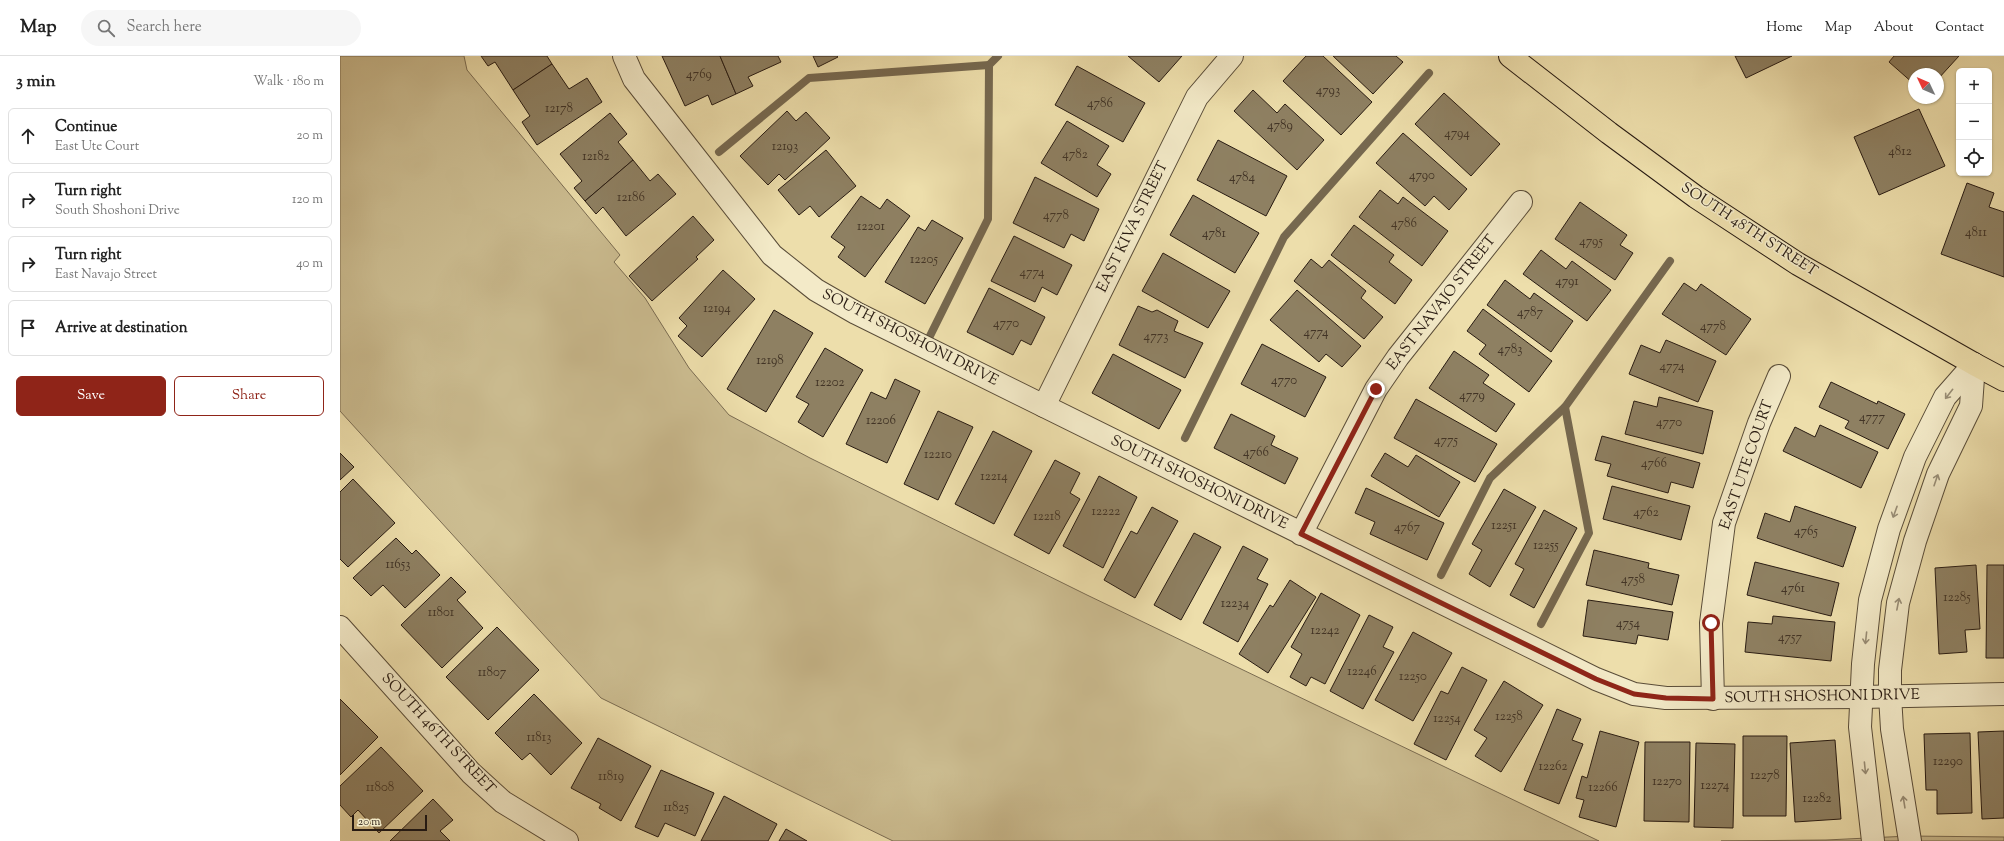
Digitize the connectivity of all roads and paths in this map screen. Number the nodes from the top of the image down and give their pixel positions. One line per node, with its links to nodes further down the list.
1 (624, 56): 8 (street, SOUTH SHOSHONI DRIVE)
2 (1232, 56): 8 (street, EAST KIVA STREET)
3 (1510, 56): 5 (main road, SOUTH 48TH STREET)
4 (1521, 202): 9 (street, EAST NAVAJO STREET)
5 (1974, 364): 7 (main road, SOUTH 48TH STREET); 12 (street, one-way to 5); 13 (street, one-way to 13)
6 (1779, 376): 14 (street, EAST UTE COURT)
7 (2004, 380)
8 (1044, 406): 9 (street, SOUTH SHOSHONI DRIVE)
9 (1301, 534): 14 (street, SOUTH SHOSHONI DRIVE)
10 (340, 627): 15 (street, SOUTH 46TH STREET)
11 (2004, 694): 12 (street, SOUTH SHOSHONI DRIVE)
12 (1890, 696): 13 (street, SOUTH SHOSHONI DRIVE); 17 (street, one-way to 12)
13 (1861, 697): 14 (street, SOUTH SHOSHONI DRIVE); 16 (street, one-way to 16)
14 (1713, 699)
15 (568, 841)
16 (1873, 841)
17 (1910, 841)

